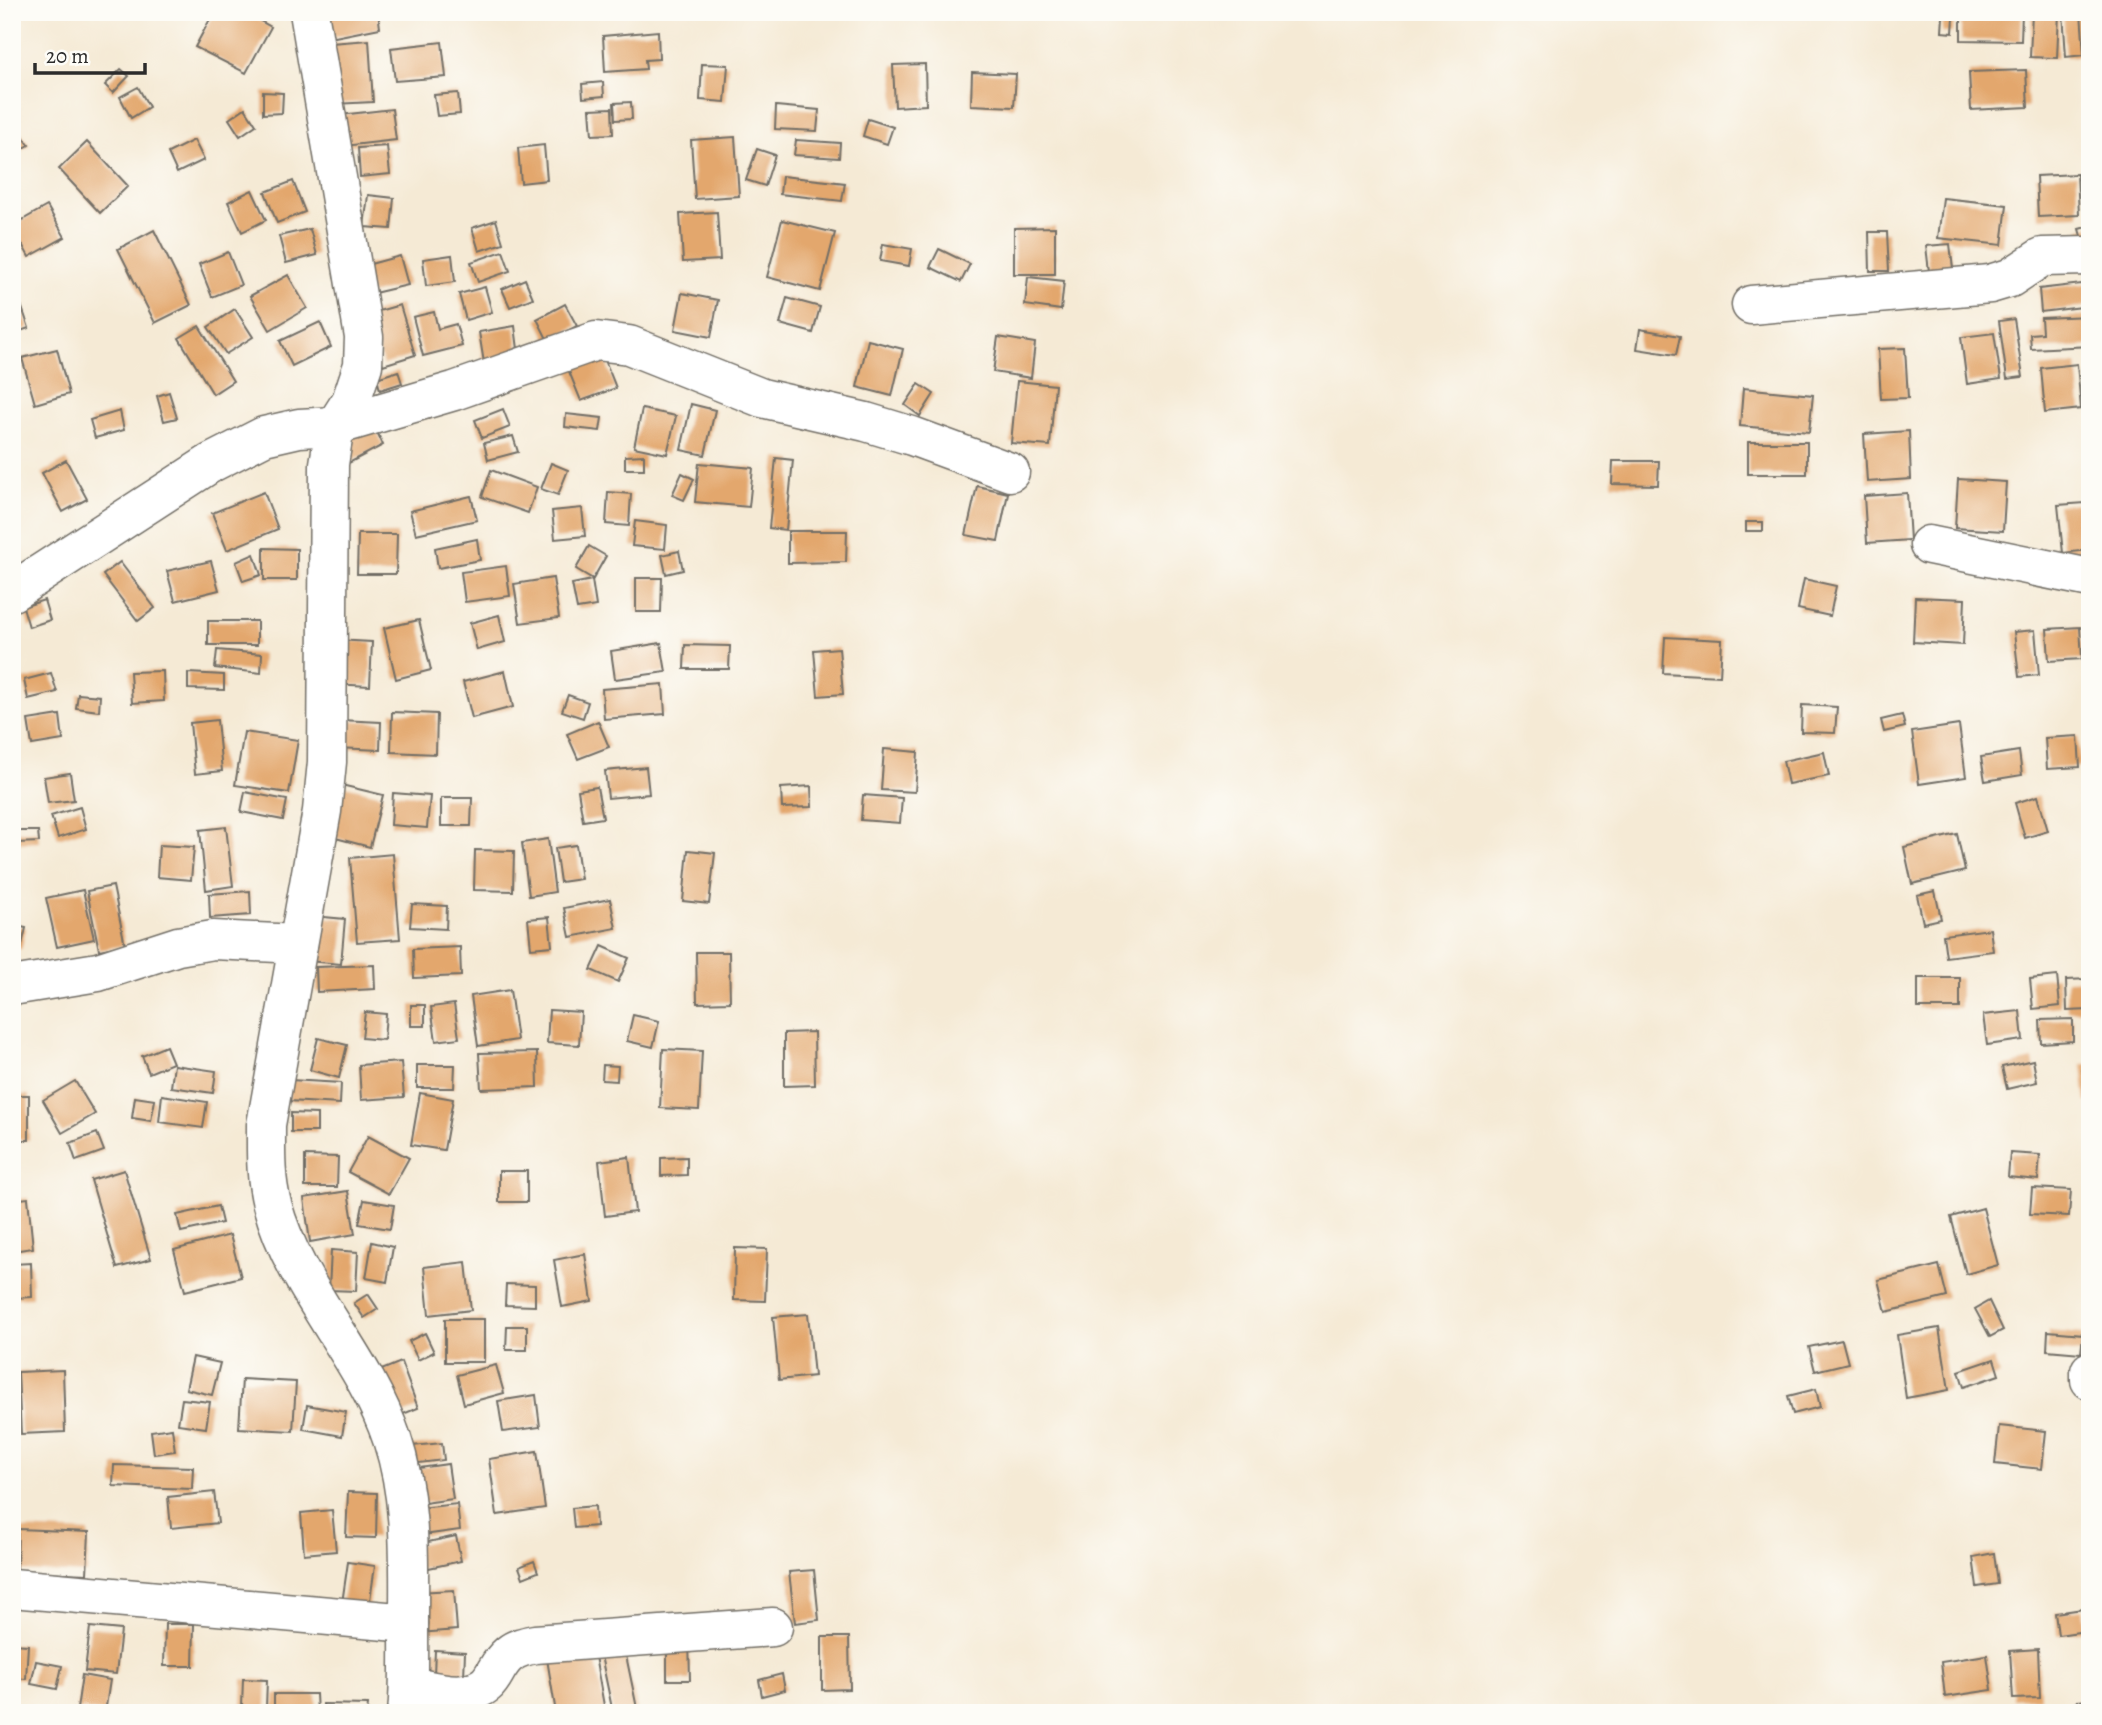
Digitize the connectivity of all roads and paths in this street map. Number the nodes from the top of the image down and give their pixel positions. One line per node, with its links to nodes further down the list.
1 (309, 12): 4 (street)
2 (2090, 256): 3 (street)
3 (1751, 305)
4 (335, 426): 5 (street); 8 (street); 9 (street)
5 (1010, 472)
6 (1929, 545): 7 (street)
7 (2090, 578)
8 (12, 592)
9 (298, 944): 10 (street); 14 (street)
10 (12, 986)
11 (2090, 1371): 12 (street)
12 (2090, 1380)
13 (12, 1588): 14 (street)
14 (409, 1623): 16 (street)
15 (773, 1627): 16 (street)
16 (408, 1700)

